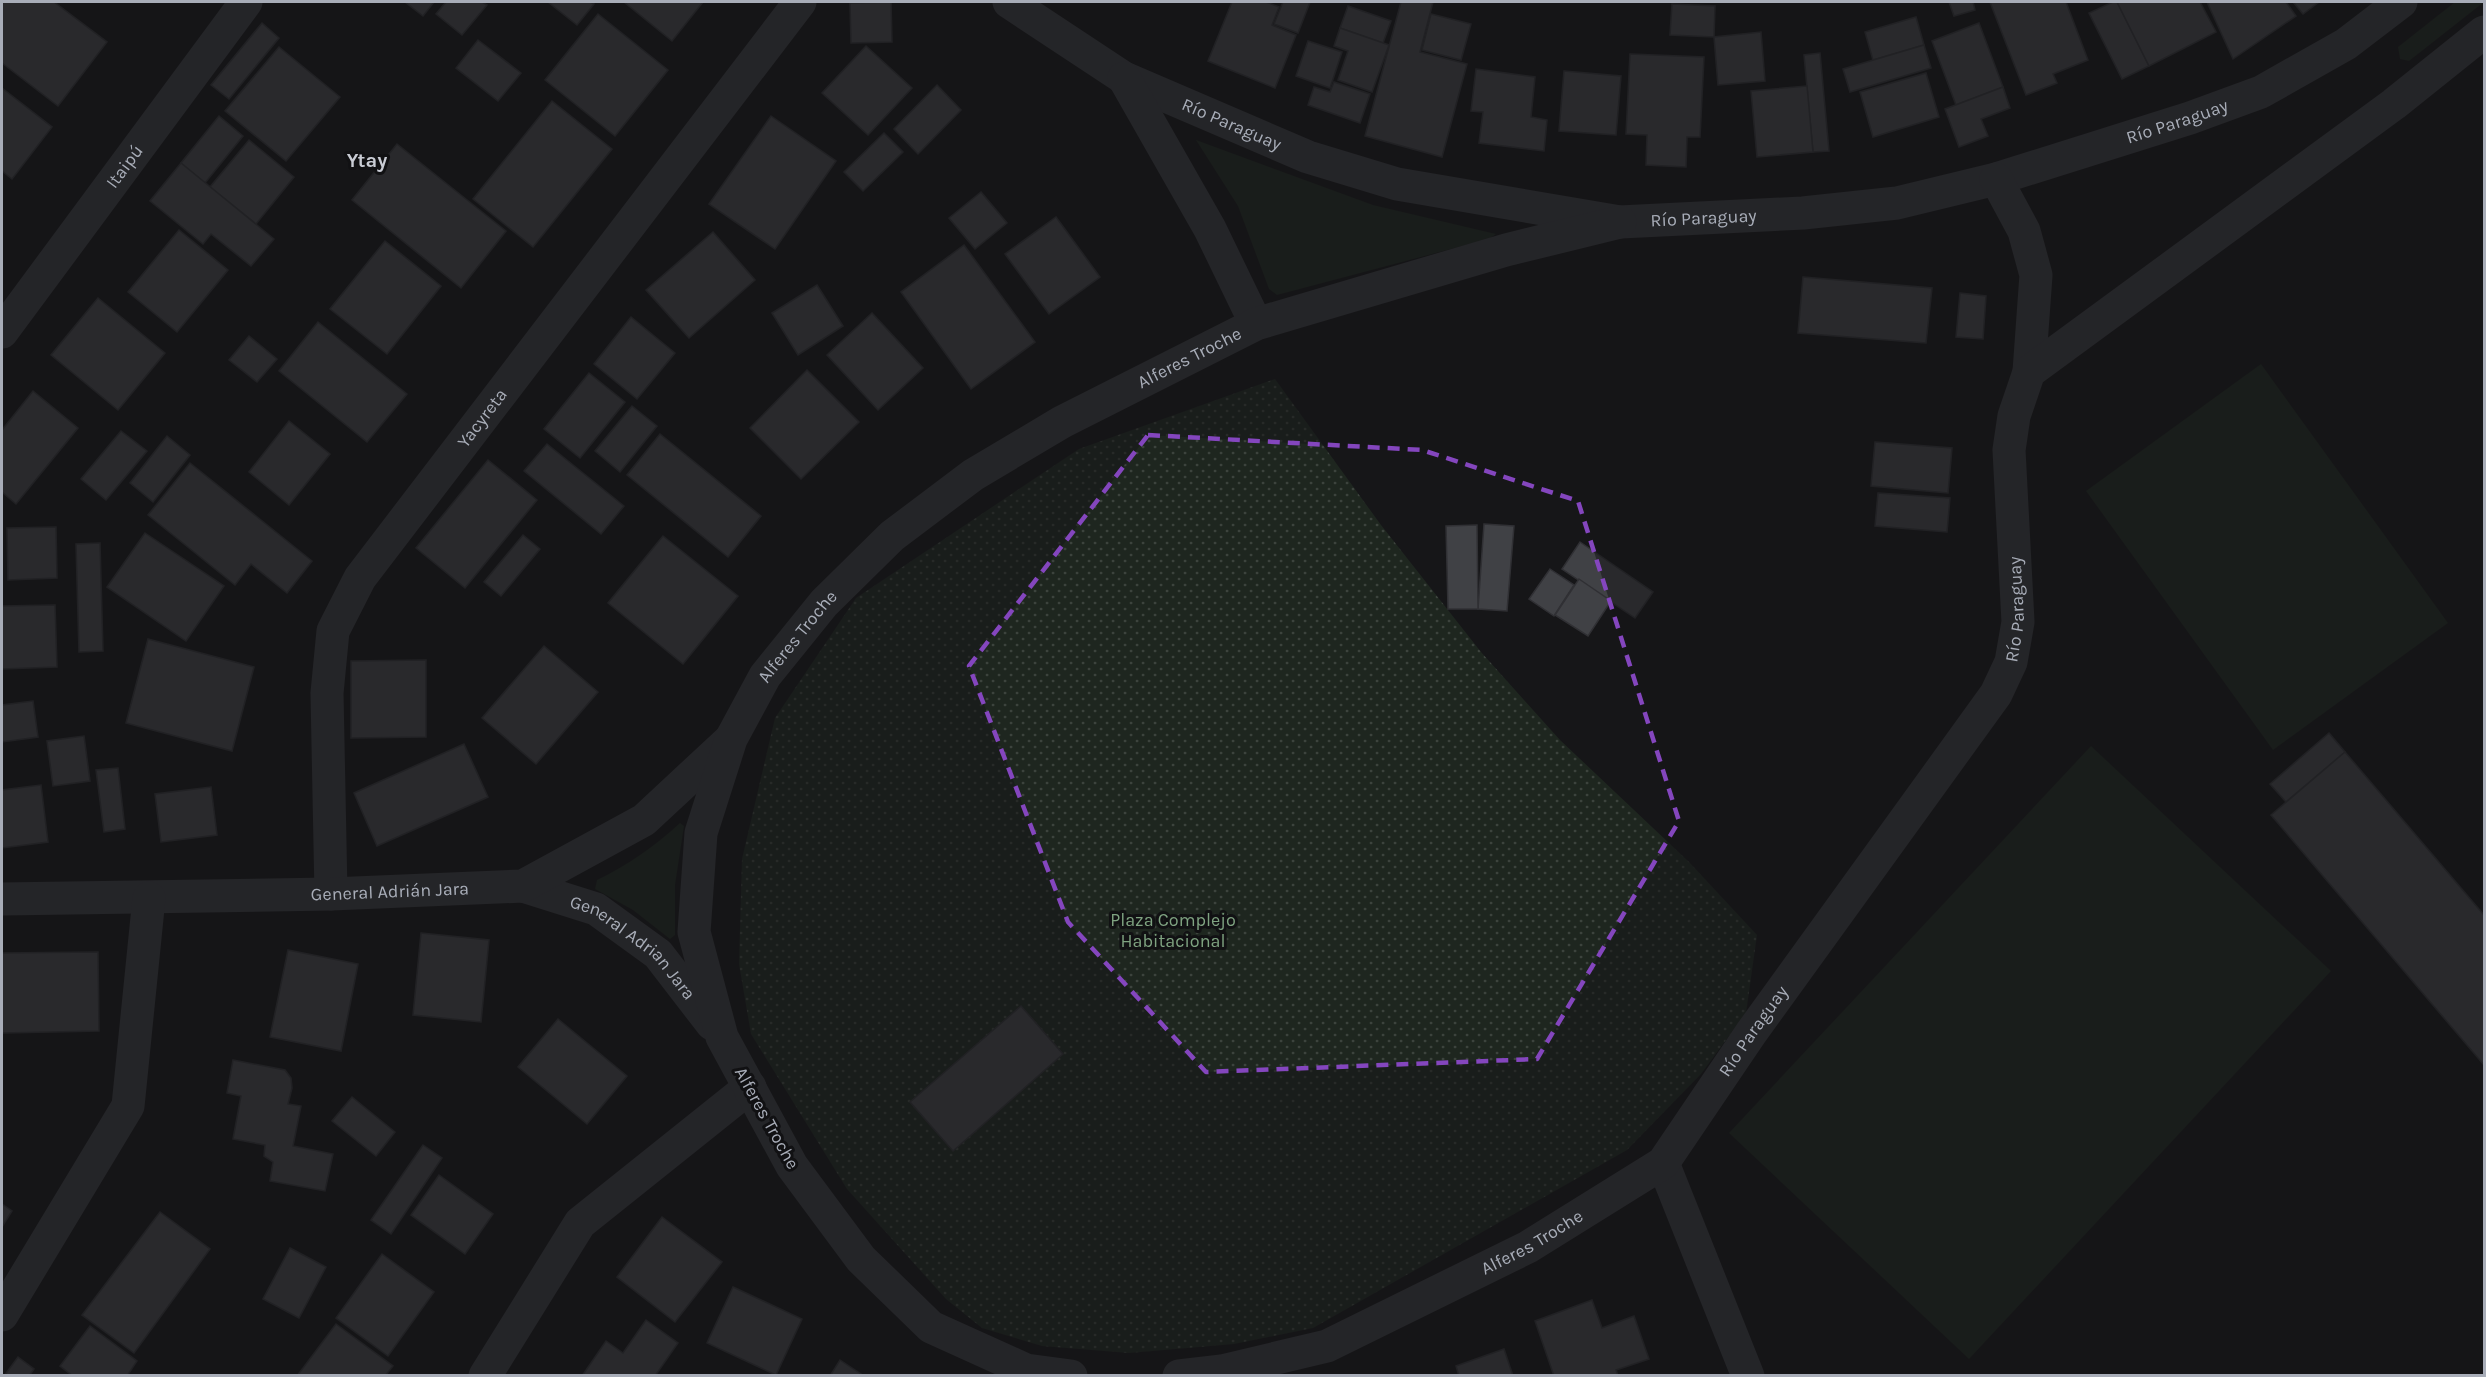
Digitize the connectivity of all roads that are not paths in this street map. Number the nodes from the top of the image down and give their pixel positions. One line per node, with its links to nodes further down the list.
1 (246, 2): 10 (street, Itaipú)
2 (800, 2): 14 (street, Yacyreta)
3 (1009, 2): 6 (street, Río Paraguay)
4 (2401, 2): 7 (street, Río Paraguay)
5 (2484, 32): 11 (street)
6 (1124, 78): 8 (street, Río Paraguay); 9 (street)
7 (1996, 179): 8 (street, Río Paraguay); 11 (street)
8 (1620, 222): 9 (street, Alferes Troche)
9 (1256, 324): 12 (street, Alferes Troche)
10 (2, 332)
11 (2030, 372): 19 (street, Río Paraguay)
12 (731, 739): 13 (street, General Adrián Jara); 17 (street, Alferes Troche)
13 (523, 886): 14 (street, General Adrián Jara); 17 (street, General Adrian Jara)
14 (332, 894): 16 (street, General Adrián Jara)
15 (2, 898): 16 (street, General Adrián Jara)
16 (149, 898): 20 (street)
17 (722, 1037): 18 (street, Alferes Troche)
18 (750, 1087): 21 (street, Alferes Troche); 22 (street)
19 (1663, 1163): 24 (street, Alferes Troche); 25 (street)
20 (2, 1315)
21 (1024, 1373): 23 (street, Alferes Troche)
22 (485, 1376)
23 (1071, 1376)
24 (1179, 1376)
25 (1748, 1376)

